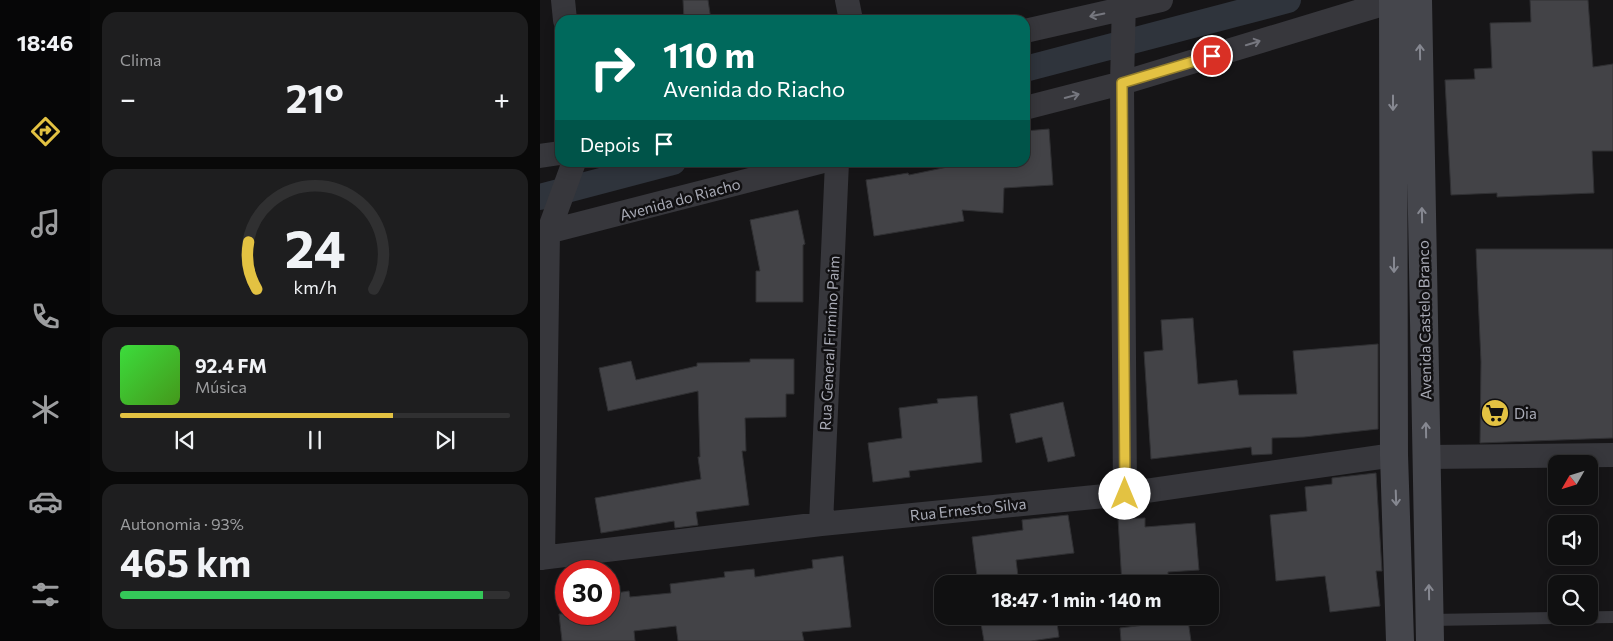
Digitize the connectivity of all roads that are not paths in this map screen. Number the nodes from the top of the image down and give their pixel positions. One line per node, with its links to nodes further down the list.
1 (563, 0): 6 (street)
2 (847, 0): 7 (street)
3 (1161, 0): 5 (street)
4 (1400, 0): 9 (street, one-way to 4); 18 (main road, Avenida Castelo Branco, one-way to 18); 19 (main road, Avenida Castelo Branco, one-way to 4)
5 (1125, 5): 8 (street, one-way to 8); 9 (street)
6 (564, 15)
7 (850, 15)
8 (1030, 30)
9 (1122, 83): 10 (street, one-way to 9); 20 (street)
10 (1030, 107)
11 (555, 154): 12 (street)
12 (540, 156)
13 (572, 167): 16 (street)
14 (801, 167): 16 (street, Avenida do Riacho)
15 (837, 167): 21 (street, Rua General Firmino Paim)
16 (544, 234): 22 (street)
17 (1613, 454): 19 (street)
18 (1394, 455): 20 (street, Rua Ernesto Silva); 25 (main road, Avenida Castelo Branco, one-way to 25)
19 (1426, 457): 24 (main road, Avenida Castelo Branco, one-way to 19)
20 (1125, 494): 21 (street, Rua Ernesto Silva)
21 (821, 524): 22 (street, Rua Ernesto Silva)
22 (541, 558)
23 (1613, 618): 24 (lane)
24 (1430, 631)
25 (1400, 641)

